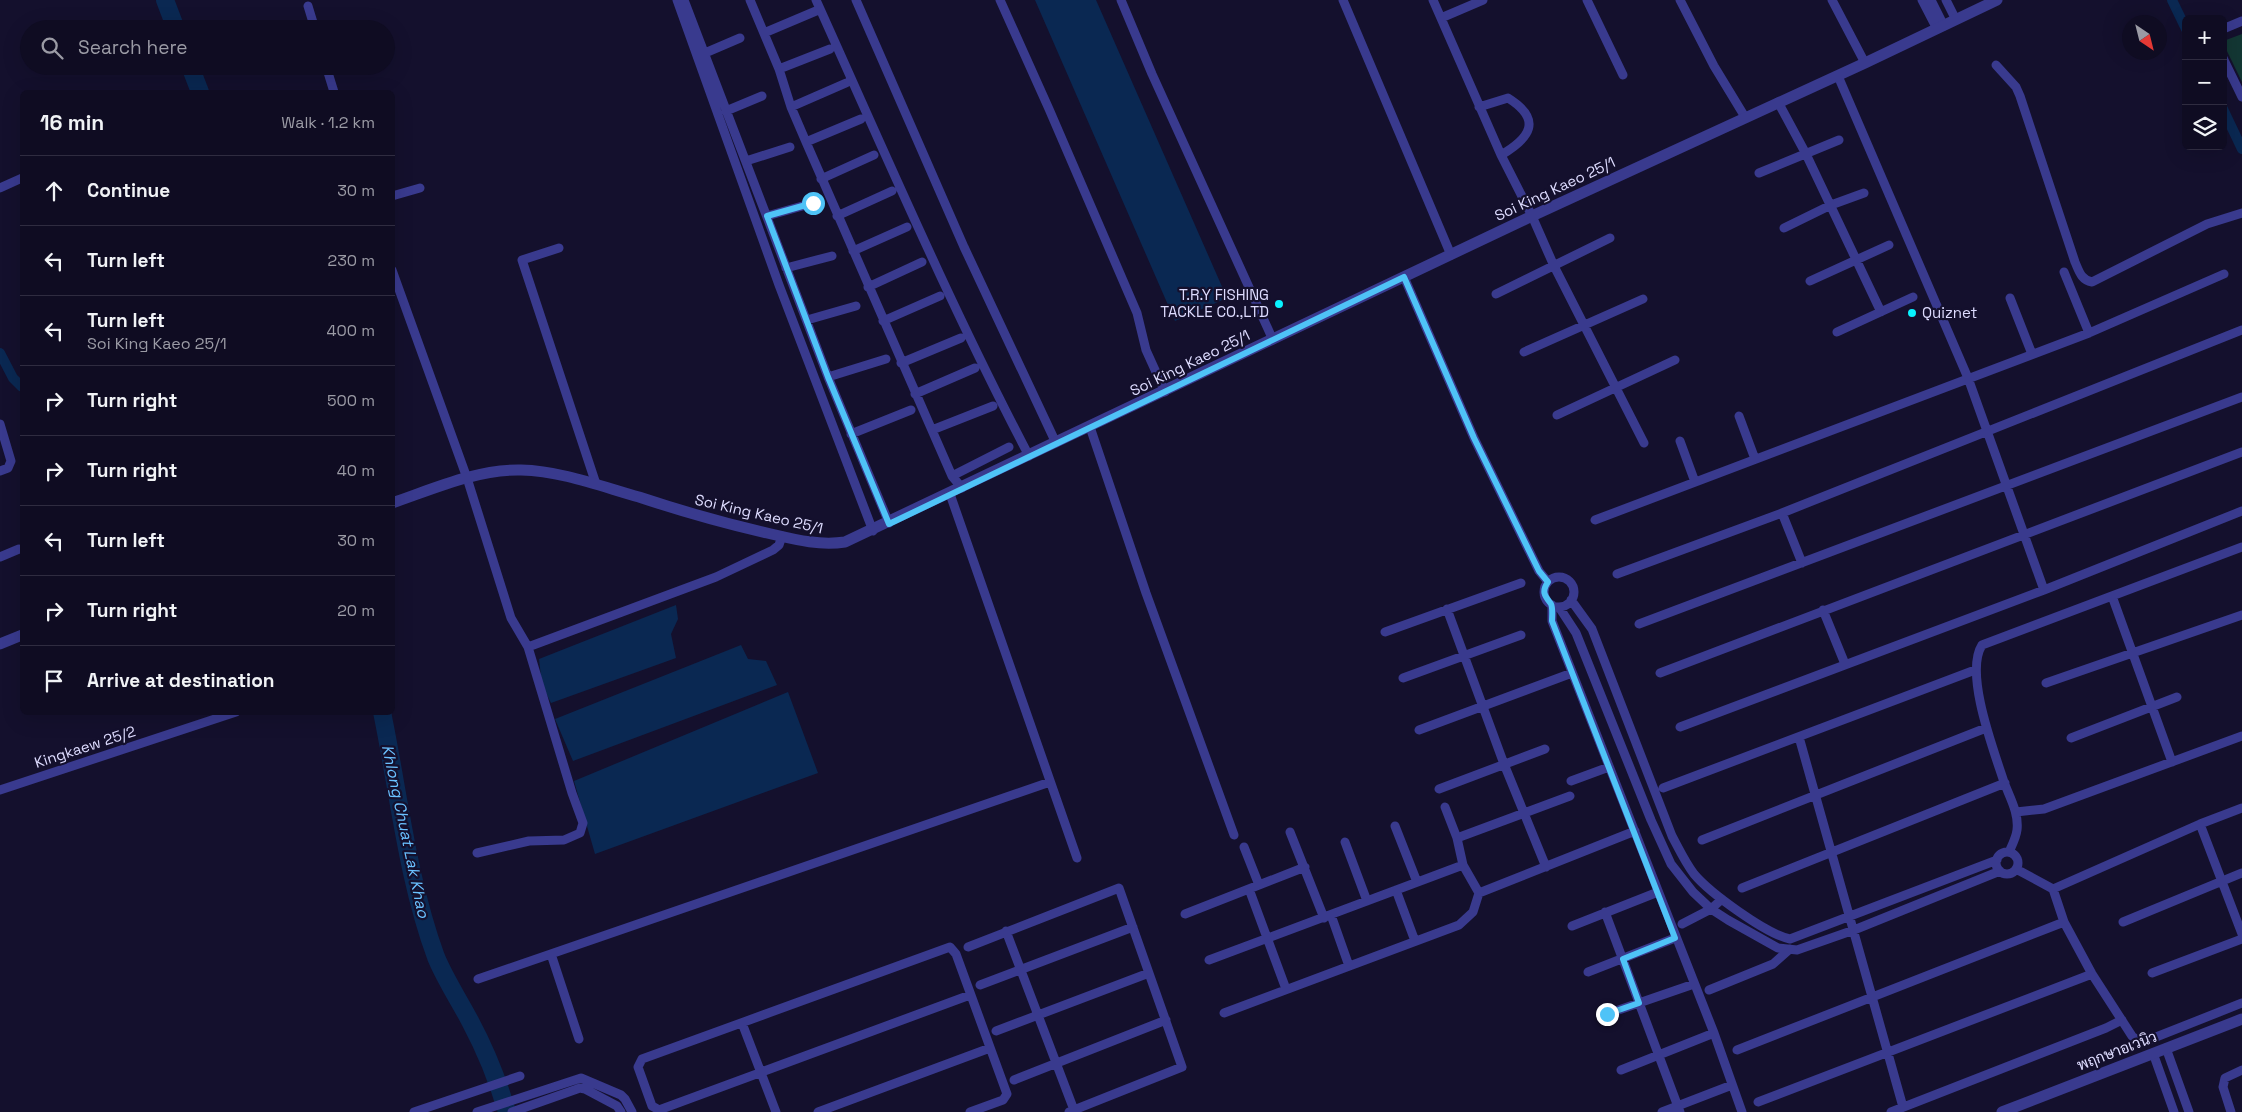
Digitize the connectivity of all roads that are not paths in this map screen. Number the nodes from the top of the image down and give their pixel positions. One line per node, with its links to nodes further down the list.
1 (677, 0): 143 (street)
2 (684, 0): 30 (street)
3 (750, 0): 27 (street)
4 (816, 0): 128 (street)
5 (856, 0): 124 (street)
6 (1000, 0): 111 (street)
7 (1121, 0): 101 (street)
8 (1343, 0): 75 (street)
9 (1433, 0): 21 (street)
10 (1483, 0): 21 (street)
11 (1587, 0): 36 (street)
12 (1680, 0): 46 (street)
13 (1832, 0): 32 (street)
14 (1922, 0): 25 (street)
15 (1931, 0): 25 (street)
16 (1946, 0): 23 (street)
17 (1998, 0): 18 (street, Soi King Kaeo 25/1)
18 (1981, 4): 23 (street, Soi King Kaeo 25/1)
19 (308, 6): 22 (street)
20 (816, 11): 27 (street)
21 (1441, 18): 44 (street)
22 (312, 20)
23 (1956, 20): 25 (street, Soi King Kaeo 25/1)
24 (2242, 21): 26 (street)
25 (1941, 27): 32 (street, Soi King Kaeo 25/1)
26 (2227, 27)
27 (764, 33): 34 (street)
28 (740, 38): 30 (street)
29 (830, 49): 34 (street)
30 (705, 53): 45 (street)
31 (2224, 60): 41 (street)
32 (1865, 63): 37 (street, Soi King Kaeo 25/1)
33 (1996, 65): 65 (street)
34 (779, 69): 43 (street)
35 (329, 75): 39 (street)
36 (1623, 75)
37 (1838, 76): 42 (street, Soi King Kaeo 25/1); 109 (street)
38 (846, 83): 43 (street)
39 (333, 90)
40 (762, 96): 45 (street)
41 (2242, 97)
42 (1778, 102): 46 (street, Soi King Kaeo 25/1); 51 (street)
43 (790, 107): 49 (street)
44 (1479, 107): 53 (street); 53 (street)
45 (726, 111): 54 (street)
46 (1745, 117): 68 (street, Soi King Kaeo 25/1)
47 (861, 119): 49 (street)
48 (1839, 140): 51 (street)
49 (806, 142): 57 (street)
50 (790, 147): 54 (street)
51 (1806, 154): 55 (street); 64 (street)
52 (874, 155): 57 (street)
53 (1501, 155): 68 (street)
54 (746, 161): 66 (street)
55 (1759, 173)
56 (20, 179): 58 (street)
57 (821, 179): 67 (street)
58 (0, 188)
59 (420, 188): 62 (street)
60 (892, 191): 67 (street)
61 (1864, 193): 64 (street)
62 (395, 195)
63 (813, 203): 66 (street)
64 (1831, 205): 70 (street); 77 (street)
65 (2239, 215)
66 (767, 216): 80 (street)
67 (837, 216): 74 (street)
68 (1532, 216): 75 (street, Soi King Kaeo 25/1); 79 (street)
69 (907, 227): 74 (street)
70 (1784, 228)
71 (1610, 238): 79 (street)
72 (1889, 245): 77 (street)
73 (559, 248): 134 (street)
74 (853, 251): 86 (street)
75 (1452, 255): 83 (street, Soi King Kaeo 25/1)
76 (832, 256): 80 (street)
77 (1856, 259): 85 (street); 93 (street)
78 (922, 262): 86 (street)
79 (1554, 266): 87 (street); 96 (street)
80 (786, 268): 94 (street)
81 (2064, 272): 99 (street)
82 (2224, 274): 99 (street)
83 (1404, 277): 101 (street, Soi King Kaeo 25/1); 151 (street)
84 (395, 278): 132 (street)
85 (1810, 281)
86 (868, 287): 95 (street)
87 (1496, 294)
88 (940, 296): 95 (street)
89 (1913, 297): 93 (street)
90 (2010, 298): 103 (street)
91 (1643, 299): 96 (street)
92 (856, 306): 94 (street)
93 (1881, 312): 98 (street)
94 (806, 320): 108 (street)
95 (883, 322): 106 (street)
96 (1584, 326): 102 (street); 110 (street)
97 (2242, 330): 121 (street)
98 (1837, 332)
99 (2089, 332): 103 (street)
100 (961, 338): 106 (street)
101 (1273, 340): 111 (street, Soi King Kaeo 25/1)
102 (1524, 352)
103 (2032, 354): 109 (street)
104 (886, 358): 108 (street)
105 (1676, 360): 110 (street)
106 (901, 363): 112 (street)
107 (975, 368): 112 (street)
108 (828, 377): 122 (street)
109 (1968, 378): 121 (street); 129 (street)
110 (1616, 389): 116 (street); 125 (street)
111 (1165, 392): 119 (street, Soi King Kaeo 25/1)
112 (916, 394): 120 (street)
113 (2242, 397): 135 (street)
114 (993, 406): 120 (street)
115 (911, 410): 122 (street)
116 (1557, 415)
117 (1740, 416): 129 (street)
118 (0, 424): 130 (street)
119 (1090, 427): 124 (street, Soi King Kaeo 25/1); 208 (street)
120 (932, 430): 131 (street)
121 (1987, 432): 135 (street); 140 (street)
122 (851, 434): 142 (street)
123 (1680, 441): 133 (street)
124 (1056, 443): 128 (street, Soi King Kaeo 25/1)
125 (1644, 443)
126 (1009, 447): 131 (street)
127 (2242, 452): 144 (street)
128 (1029, 456): 136 (street, Soi King Kaeo 25/1)
129 (1755, 459): 133 (street)
130 (0, 471)
131 (952, 476): 136 (street)
132 (467, 478): 134 (street, Soi King Kaeo 25/1); 138 (street, Soi King Kaeo 25/1); 165 (street)
133 (1695, 482): 141 (street)
134 (596, 484): 145 (street, Soi King Kaeo 25/1)
135 (2007, 486): 144 (street); 149 (street)
136 (962, 488): 137 (street, Soi King Kaeo 25/1)
137 (950, 494): 142 (street, Soi King Kaeo 25/1); 192 (street)
138 (395, 502)
139 (2242, 511): 153 (street)
140 (1782, 513): 149 (street); 150 (street)
141 (1595, 520)
142 (889, 524): 143 (street, Soi King Kaeo 25/1)
143 (873, 531): 145 (street, Soi King Kaeo 25/1)
144 (2023, 534): 153 (street); 158 (street)
145 (782, 536): 165 (street)
146 (2242, 547): 154 (street)
147 (19, 549): 148 (street)
148 (0, 557)
149 (1802, 563): 160 (street)
150 (1617, 574)
151 (1548, 582): 155 (street); 156 (street)
152 (1521, 583): 157 (street)
153 (2044, 590): 170 (street)
154 (2112, 596): 166 (street); 171 (street)
155 (1571, 600): 156 (street); 167 (street)
156 (1556, 606): 169 (street); 172 (street)
157 (1447, 609): 161 (street); 168 (street)
158 (1824, 610): 170 (street); 173 (street)
159 (2242, 615): 166 (street)
160 (1639, 624)
161 (1384, 632)
162 (1521, 635): 168 (street)
163 (20, 636): 164 (street)
164 (0, 644)
165 (528, 648): 214 (street)
166 (2132, 652): 175 (street); 178 (street)
167 (1602, 654): 169 (street); 190 (street)
168 (1464, 656): 174 (street); 177 (street)
169 (1587, 660): 193 (street)
170 (1845, 664): 180 (street)
171 (1975, 670): 181 (street); 184 (street)
172 (1572, 673): 177 (street); 189 (street)
173 (1660, 673)
174 (1403, 678)
175 (2046, 683)
176 (2177, 697): 178 (street)
177 (1483, 706): 182 (street); 188 (street)
178 (2152, 708): 185 (street); 187 (street)
179 (227, 715): 197 (street, Kingkaew 25/2)
180 (1680, 727)
181 (1986, 728): 194 (street); 199 (street)
182 (1419, 730)
183 (2242, 736): 187 (street)
184 (1799, 737): 195 (street); 199 (street)
185 (2072, 738)
186 (1544, 749): 188 (street)
187 (2172, 762): 202 (street)
188 (1504, 764): 196 (street); 203 (street)
189 (1609, 767): 191 (street); 206 (street)
190 (1650, 778): 193 (street); 233 (street)
191 (1571, 781)
192 (1050, 782): 216 (street); 255 (street)
193 (1637, 783): 235 (street)
194 (2005, 783): 202 (street); 215 (street)
195 (1662, 788)
196 (1439, 789)
197 (0, 790)
198 (1570, 796): 203 (street)
199 (1816, 796): 210 (street); 215 (street)
200 (1445, 807): 209 (street)
201 (2242, 808): 204 (street)
202 (2016, 812): 213 (street)
203 (1524, 814): 209 (street); 220 (street)
204 (2200, 824): 224 (street); 228 (street)
205 (1395, 826): 225 (street)
206 (1635, 831): 220 (street); 231 (street)
207 (1290, 832): 219 (street)
208 (1234, 835)
209 (1457, 838): 218 (street)
210 (1702, 840)
211 (1346, 842): 234 (street)
212 (1244, 847): 226 (street)
213 (2009, 852): 217 (street); 221 (street)
214 (477, 853)
215 (1832, 853): 227 (street); 238 (street)
216 (1077, 858)
217 (1997, 860): 222 (street); 238 (street)
218 (1464, 865): 225 (street); 232 (street)
219 (1305, 867): 226 (street); 239 (street)
220 (1546, 867): 232 (street)
221 (2016, 869): 222 (street); 228 (street)
222 (2000, 871): 245 (street)
223 (2242, 873): 224 (street)
224 (2221, 881): 241 (street); 247 (street)
225 (1417, 882): 230 (street)
226 (1259, 885): 229 (street)
227 (1742, 888)
228 (2053, 888): 240 (street)
229 (1248, 889): 237 (street); 249 (street)
230 (1396, 890): 234 (street); 252 (street)
231 (1658, 892): 236 (street); 248 (street)
232 (1479, 893): 252 (street)
233 (1722, 899): 235 (street); 250 (street)
234 (1368, 901): 239 (street)
235 (1711, 909): 242 (street); 254 (street)
236 (1605, 912): 243 (street); 256 (street)
237 (1185, 914)
238 (1849, 915): 245 (street); 250 (street)
239 (1327, 916): 249 (street); 258 (street)
240 (2064, 922): 263 (street); 270 (street)
241 (2123, 922)
242 (1682, 924)
243 (1572, 926)
244 (1133, 927): 246 (street); 259 (street); 261 (street)
245 (1854, 930): 254 (street); 270 (street)
246 (1006, 931): 253 (street); 259 (street)
247 (2242, 934)
248 (1675, 938): 256 (street); 265 (street)
249 (1267, 939): 257 (street); 267 (street)
250 (1790, 939): 254 (street)
251 (2242, 940): 262 (street)
252 (1415, 941): 258 (street)
253 (968, 946)
254 (1790, 950): 268 (street)
255 (551, 954): 264 (street); 282 (street)
256 (1623, 959): 260 (street); 271 (street)
257 (1209, 960)
258 (1349, 966): 267 (street)
259 (1021, 968): 266 (street); 275 (street)
260 (1588, 972)
261 (1149, 973): 275 (street); 277 (street)
262 (2152, 973)
263 (2092, 974): 278 (street); 286 (street)
264 (478, 979)
265 (1694, 984): 271 (street); 281 (street)
266 (980, 985)
267 (1286, 989): 273 (street)
268 (1709, 990)
269 (970, 995): 279 (street); 283 (street); 292 (street)
270 (1872, 997): 285 (street); 286 (street)
271 (1639, 1003): 274 (street); 288 (street)
272 (2242, 1003): 278 (street)
273 (1224, 1013)
274 (1607, 1014)
275 (1039, 1015): 280 (street); 289 (street)
276 (2242, 1019): 284 (street, พฤกษาอเวนิว)
277 (1166, 1020): 289 (street); 301 (street)
278 (2122, 1020): 299 (street)
279 (742, 1023): 292 (street); 292 (street)
280 (996, 1031)
281 (1714, 1033): 288 (street); 296 (street)
282 (579, 1039)
283 (990, 1048): 308 (street); 309 (street)
284 (2166, 1048): 287 (street, พฤกษาอเวนิว); 315 (street)
285 (1737, 1050)
286 (1888, 1051): 298 (street); 299 (street)
287 (2153, 1053): 313 (street, พฤกษาอเวนิว); 314 (street)
288 (1658, 1055): 290 (street); 300 (street)
289 (1057, 1063): 294 (street); 301 (street)
290 (1621, 1070)
291 (2242, 1070): 316 (street)
292 (760, 1073): 307 (street)
293 (518, 1077): 302 (street)
294 (1014, 1080)
295 (563, 1082): 297 (street); 303 (street); 306 (street)
296 (1732, 1085): 300 (street); 311 (street)
297 (566, 1092): 304 (street); 305 (street)
298 (1758, 1102)
299 (1903, 1107): 312 (street)
300 (1679, 1109): 310 (street)
301 (1072, 1111)
302 (414, 1112)
303 (477, 1112)
304 (514, 1112)
305 (621, 1112)
306 (632, 1112)
307 (776, 1112)
308 (818, 1112)
309 (970, 1112)
310 (1662, 1112)
311 (1742, 1112)
312 (1891, 1112)
313 (2002, 1112)
314 (2174, 1112)
315 (2189, 1112)
316 (2231, 1112)

